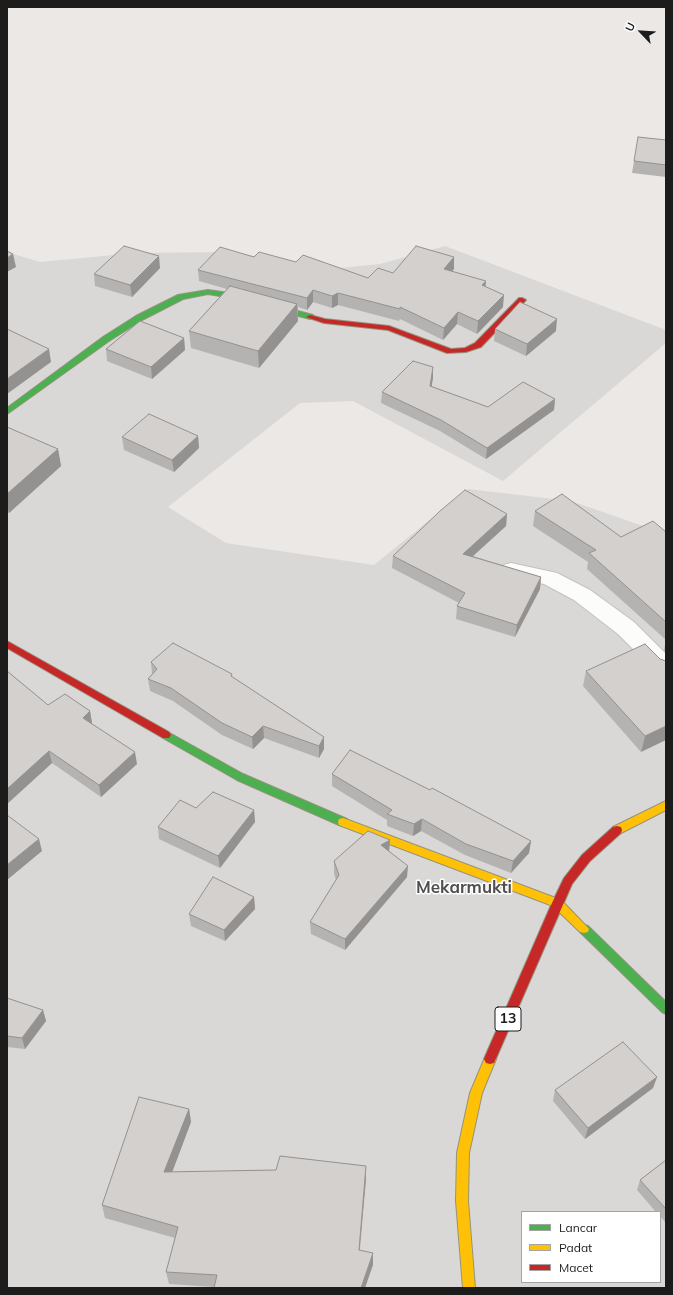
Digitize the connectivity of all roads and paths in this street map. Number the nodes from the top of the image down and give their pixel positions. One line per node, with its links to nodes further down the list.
1 (522, 300): 2 (main road)
2 (7, 412)
3 (511, 570): 5 (street)
4 (7, 644): 7 (main road)
5 (666, 668)
6 (666, 805): 7 (main road, 13)
7 (557, 903): 8 (main road); 9 (main road, 13)
8 (666, 1009)
9 (469, 1288)

